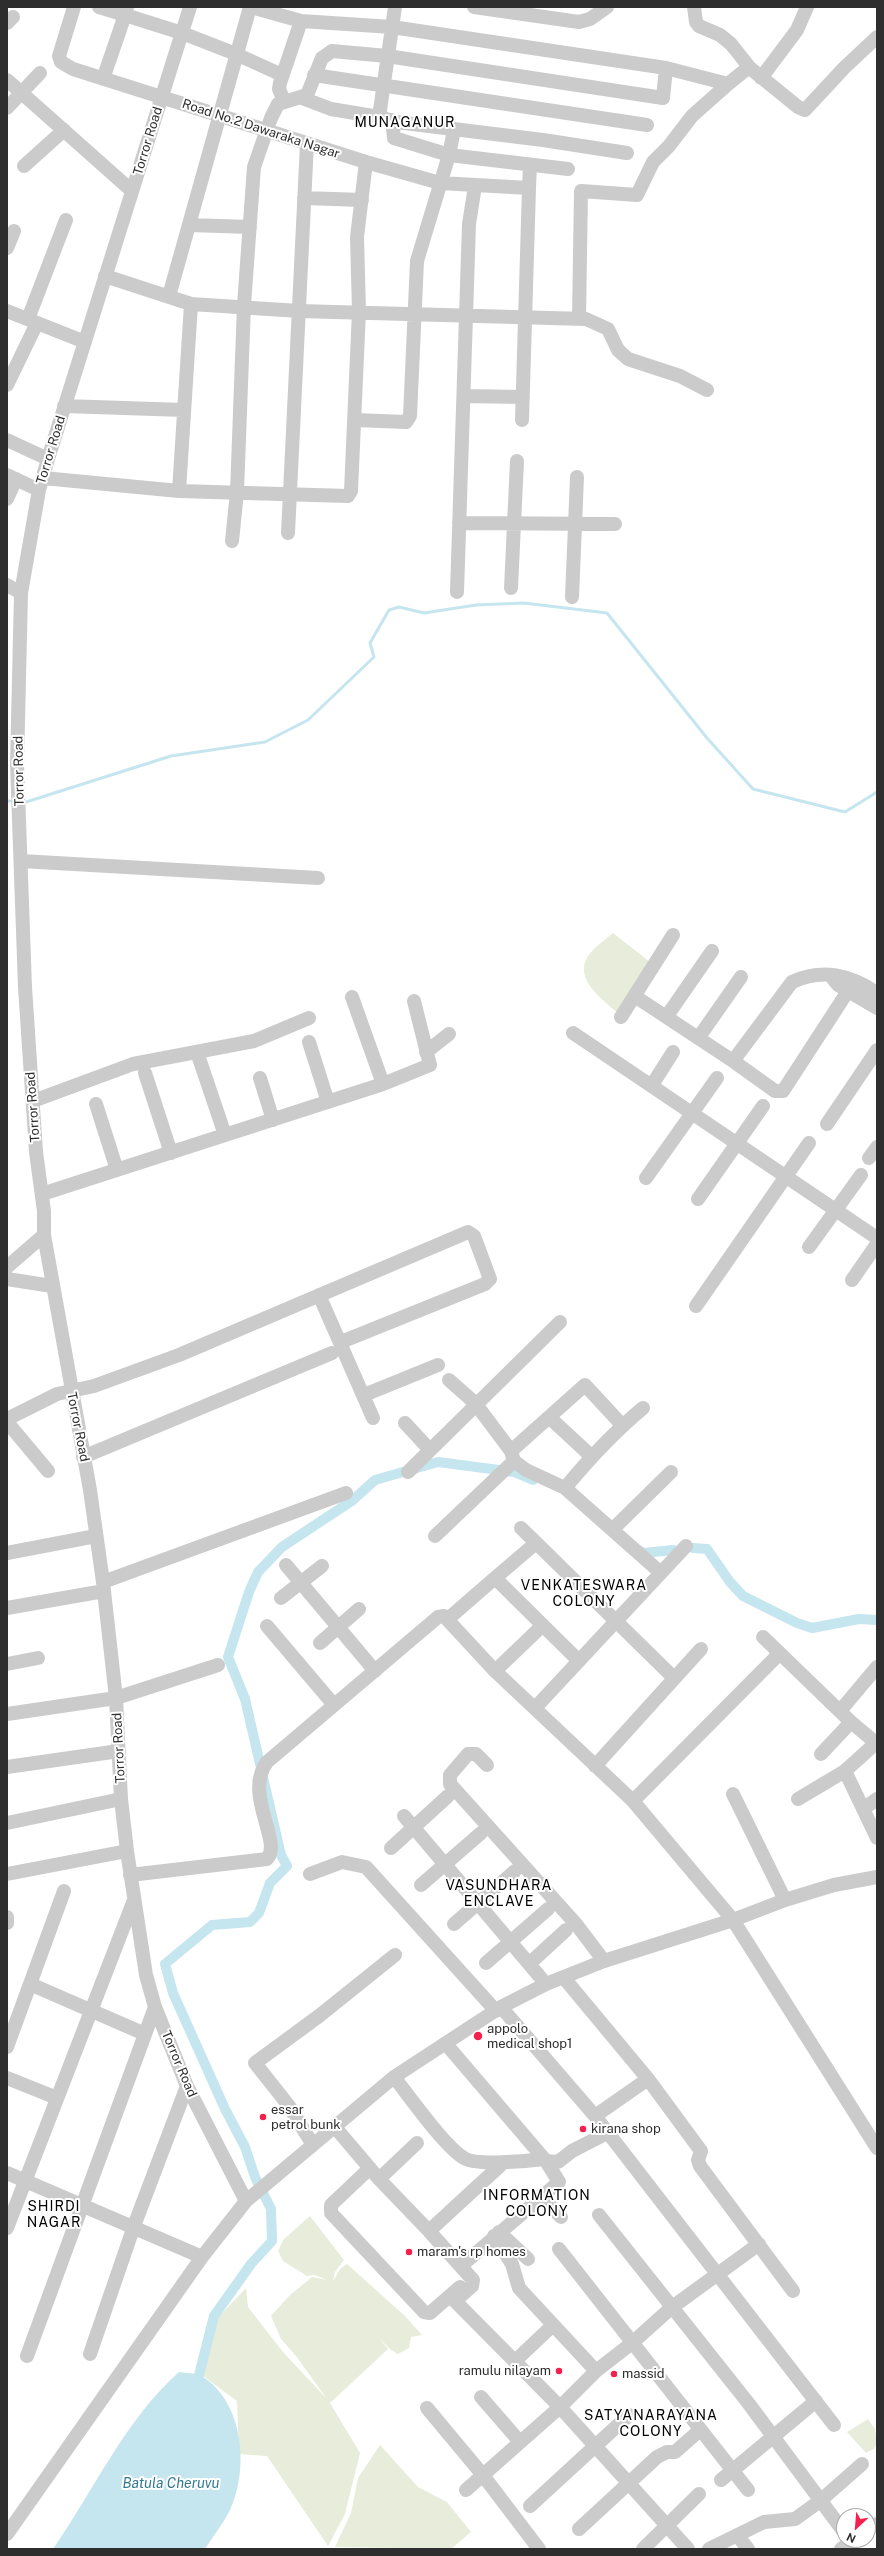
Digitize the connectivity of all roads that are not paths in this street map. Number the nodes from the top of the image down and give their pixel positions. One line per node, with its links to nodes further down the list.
1 (74, 7): 23 (street, Road No.2 Dawaraka Nagar)
2 (98, 7): 10 (street)
3 (190, 7): 13 (street, Torror Road)
4 (251, 7): 11 (street); 15 (street)
5 (395, 7): 12 (street)
6 (474, 7): 7 (street)
7 (608, 7)
8 (694, 7): 17 (street)
9 (807, 7): 22 (street)
10 (126, 11): 13 (street); 23 (street)
11 (301, 21): 12 (street); 20 (street)
12 (392, 27): 16 (street); 18 (street)
13 (182, 33): 15 (street); 28 (street, Torror Road)
14 (877, 37): 22 (street)
15 (236, 54): 20 (street); 32 (street)
16 (387, 56): 18 (street); 21 (street); 26 (street)
17 (749, 67): 22 (street); 25 (street)
18 (666, 68): 25 (street)
19 (40, 73): 27 (street)
20 (282, 75): 30 (street)
21 (314, 75): 26 (street); 29 (street)
22 (761, 78)
23 (103, 79): 28 (street, Road No.2 Dawaraka Nagar)
24 (7, 80): 27 (street)
25 (728, 84): 66 (street)
26 (382, 86): 33 (street); 34 (street)
27 (22, 93): 31 (street); 35 (street)
28 (162, 97): 32 (street, Road No.2 Dawaraka Nagar); 48 (street, Torror Road)
29 (302, 98): 30 (street); 33 (street)
30 (284, 101): 36 (street)
31 (7, 108)
32 (218, 115): 36 (street, Road No.2 Dawaraka Nagar); 52 (street)
33 (386, 118): 37 (street); 40 (street)
34 (648, 125)
35 (64, 130): 43 (street); 48 (street)
36 (266, 130): 38 (street, Road No.2 Dawaraka Nagar); 53 (street)
37 (454, 130): 39 (street); 40 (street)
38 (307, 143): 41 (street, Road No.2 Dawaraka Nagar); 49 (street)
39 (627, 153)
40 (449, 155): 42 (street); 45 (street)
41 (366, 162): 45 (street, Road No.2 Dawaraka Nagar); 50 (street)
42 (530, 165): 44 (street); 47 (street)
43 (24, 166)
44 (568, 168)
45 (440, 184): 46 (street, Road No.2 Dawaraka Nagar); 63 (street)
46 (475, 186): 47 (street, Road No.2 Dawaraka Nagar); 64 (street)
47 (525, 188): 65 (street)
48 (132, 191): 56 (street, Torror Road)
49 (304, 198): 50 (street); 61 (street)
50 (362, 200): 62 (street)
51 (66, 220): 67 (street)
52 (189, 225): 53 (street); 57 (street)
53 (250, 227): 59 (street)
54 (14, 232): 55 (street)
55 (7, 248)
56 (105, 276): 57 (street); 68 (street, Torror Road)
57 (169, 296): 58 (street)
58 (191, 304): 59 (street); 74 (street)
59 (244, 305): 61 (street); 84 (street)
60 (7, 311): 67 (street)
61 (299, 311): 62 (street); 85 (street)
62 (359, 311): 63 (street); 75 (street)
63 (416, 314): 64 (street); 75 (street)
64 (467, 315): 65 (street); 71 (street)
65 (526, 316): 66 (street); 72 (street)
66 (579, 319): 70 (street)
67 (33, 321): 68 (street); 69 (street)
68 (85, 342): 73 (street, Torror Road)
69 (7, 385)
70 (706, 390)
71 (464, 396): 72 (street); 87 (street)
72 (523, 397): 76 (street)
73 (64, 406): 74 (street); 78 (street, Torror Road)
74 (184, 410): 83 (street)
75 (355, 420): 85 (street)
76 (522, 420)
77 (7, 440): 78 (street)
78 (48, 459): 82 (street, Torror Road)
79 (517, 462): 88 (street)
80 (12, 477): 82 (street); 86 (street)
81 (577, 477): 89 (street)
82 (41, 484): 83 (street); 96 (street, Torror Road)
83 (179, 491): 84 (street)
84 (237, 492): 85 (street); 92 (street)
85 (290, 494): 91 (street)
86 (7, 499)
87 (460, 523): 88 (street); 95 (street)
88 (514, 523): 89 (street); 94 (street)
89 (575, 523): 90 (street); 97 (street)
90 (615, 524)
91 (288, 533)
92 (232, 541)
93 (7, 585): 96 (street)
94 (511, 588)
95 (457, 592)
96 (21, 593): 98 (street, Torror Road)
97 (572, 597)
98 (12, 763): 99 (street, Torror Road)
99 (21, 860): 100 (street); 127 (street, Torror Road)
100 (318, 878)
101 (673, 935): 107 (street)
102 (712, 951): 110 (street)
103 (830, 975): 105 (street); 108 (street); 121 (street)
104 (741, 977): 115 (street)
105 (848, 991): 108 (street); 121 (street)
106 (352, 997): 125 (street)
107 (636, 997): 110 (street); 111 (street)
108 (876, 1001)
109 (414, 1002): 118 (street)
110 (668, 1016): 115 (street)
111 (621, 1017)
112 (309, 1018): 127 (street)
113 (573, 1033): 126 (street)
114 (449, 1034): 118 (street)
115 (699, 1037): 121 (street)
116 (309, 1042): 128 (street)
117 (877, 1050): 133 (street)
118 (426, 1052): 125 (street)
119 (673, 1052): 126 (street)
120 (198, 1058): 134 (street)
121 (733, 1061)
122 (146, 1073): 137 (street)
123 (260, 1078): 132 (street)
124 (717, 1078): 131 (street)
125 (383, 1084): 128 (street)
126 (652, 1085): 131 (street)
127 (33, 1102): 142 (street, Torror Road)
128 (328, 1102): 132 (street)
129 (96, 1104): 138 (street)
130 (763, 1106): 135 (street)
131 (692, 1113): 135 (street); 141 (street)
132 (273, 1120): 134 (street)
133 (827, 1124)
134 (225, 1135): 137 (street)
135 (737, 1143): 140 (street); 143 (street)
136 (809, 1143): 140 (street)
137 (171, 1153): 138 (street)
138 (117, 1170): 142 (street)
139 (861, 1175): 144 (street)
140 (786, 1176): 144 (street); 154 (street)
141 (646, 1178)
142 (42, 1194): 145 (street, Torror Road)
143 (698, 1198)
144 (835, 1210): 146 (street); 148 (street)
145 (44, 1235): 149 (street); 152 (street, Torror Road)
146 (877, 1238)
147 (877, 1244): 151 (street)
148 (809, 1248)
149 (7, 1267)
150 (7, 1279): 152 (street)
151 (852, 1280)
152 (52, 1286): 160 (street, Torror Road)
153 (319, 1295): 156 (street); 156 (street); 160 (street)
154 (696, 1306)
155 (560, 1322): 162 (street)
156 (341, 1342): 161 (street)
157 (332, 1352): 172 (street)
158 (438, 1365): 161 (street)
159 (449, 1380): 162 (street)
160 (71, 1392): 166 (street); 172 (street, Torror Road)
161 (364, 1396): 165 (street)
162 (475, 1403): 169 (street); 170 (street)
163 (644, 1408): 168 (street)
164 (549, 1417): 168 (street); 170 (street); 171 (street)
165 (373, 1418)
166 (7, 1421): 173 (street)
167 (405, 1423): 169 (street)
168 (622, 1425): 171 (street)
169 (430, 1450): 174 (street)
170 (512, 1456): 176 (street); 181 (street)
171 (591, 1456): 176 (street)
172 (84, 1457): 180 (street, Torror Road)
173 (48, 1471)
174 (408, 1472)
175 (671, 1472): 179 (street)
176 (565, 1488): 179 (street)
177 (346, 1493): 190 (street)
178 (521, 1528): 182 (street)
179 (613, 1529): 187 (street)
180 (96, 1536): 184 (street); 190 (street, Torror Road)
181 (435, 1536)
182 (536, 1543): 188 (street); 195 (street)
183 (686, 1546): 187 (street)
184 (7, 1553)
185 (286, 1565): 189 (street)
186 (322, 1566): 189 (street)
187 (661, 1573): 195 (street)
188 (495, 1578): 194 (street); 196 (street)
189 (301, 1583): 191 (street); 198 (street)
190 (104, 1586): 192 (street); 211 (street, Torror Road)
191 (281, 1598)
192 (7, 1608)
193 (359, 1609): 198 (street)
194 (449, 1618): 208 (street); 209 (street)
195 (615, 1622): 204 (street); 210 (street)
196 (543, 1625): 204 (street); 209 (street)
197 (267, 1626): 212 (street)
198 (338, 1627): 200 (street); 208 (street)
199 (763, 1637): 202 (street)
200 (320, 1643)
201 (701, 1649): 210 (street)
202 (779, 1654): 214 (street); 229 (street)
203 (38, 1658): 205 (street)
204 (578, 1661): 213 (street)
205 (7, 1664)
206 (218, 1665): 211 (street)
207 (877, 1667): 214 (street)
208 (375, 1671): 212 (street)
209 (495, 1671): 213 (street)
210 (674, 1678): 221 (street)
211 (116, 1698): 215 (street); 218 (street, Torror Road)
212 (334, 1705): 242 (street)
213 (535, 1708): 221 (street)
214 (840, 1711): 216 (street)
215 (7, 1714)
216 (851, 1722): 217 (street); 219 (street)
217 (877, 1743): 223 (street)
218 (119, 1751): 222 (street); 226 (street, Torror Road)
219 (821, 1754)
220 (487, 1765): 257 (street)
221 (595, 1766): 229 (street)
222 (7, 1767)
223 (845, 1771): 227 (street); 230 (street)
224 (733, 1794): 247 (street)
225 (448, 1796): 233 (street)
226 (121, 1799): 232 (street); 237 (street, Torror Road)
227 (798, 1799)
228 (877, 1799): 230 (street)
229 (633, 1801): 251 (street)
230 (863, 1809): 235 (street)
231 (404, 1816): 233 (street)
232 (7, 1823)
233 (414, 1828): 236 (street); 238 (street)
234 (480, 1833): 238 (street)
235 (877, 1838)
236 (391, 1848)
237 (127, 1851): 240 (street); 242 (street, Torror Road)
238 (445, 1864): 244 (street); 248 (street)
239 (515, 1871): 248 (street)
240 (7, 1874)
241 (310, 1874): 264 (street)
242 (130, 1875): 246 (street, Torror Road)
243 (877, 1877): 247 (street)
244 (421, 1885)
245 (64, 1891): 261 (street)
246 (134, 1899): 263 (street, Torror Road); 265 (street)
247 (785, 1900): 251 (street)
248 (478, 1903): 253 (street); 255 (street)
249 (548, 1909): 255 (street)
250 (7, 1917): 252 (street)
251 (733, 1920): 257 (street); 279 (street)
252 (7, 1923)
253 (454, 1924)
254 (566, 1930): 259 (street)
255 (510, 1942): 258 (street); 259 (street)
256 (395, 1955): 278 (street)
257 (604, 1961): 260 (street)
258 (486, 1963)
259 (529, 1964): 262 (street)
260 (564, 1978): 262 (street); 271 (street)
261 (30, 1984): 265 (street); 268 (street)
262 (546, 1984): 264 (street)
263 (155, 2007): 266 (street); 272 (street, Torror Road)
264 (498, 2009): 267 (street); 274 (street)
265 (91, 2010): 266 (street); 273 (street)
266 (145, 2034): 288 (street)
267 (446, 2044): 269 (street); 280 (street)
268 (7, 2047)
269 (394, 2077): 275 (street); 281 (street)
270 (7, 2078): 273 (street)
271 (648, 2079): 274 (street); 295 (street)
272 (187, 2086): 287 (street, Torror Road); 291 (street)
273 (57, 2098): 285 (street)
274 (594, 2116): 276 (street)
275 (334, 2126): 278 (street); 282 (street)
276 (607, 2133): 280 (street); 300 (street)
277 (417, 2143): 284 (street)
278 (313, 2144): 287 (street)
279 (877, 2148)
280 (545, 2160): 281 (street); 286 (street)
281 (504, 2162): 293 (street)
282 (370, 2168): 284 (street); 301 (street)
283 (7, 2173): 285 (street)
284 (379, 2179): 293 (street)
285 (25, 2180): 288 (street); 292 (street)
286 (541, 2196): 290 (street); 294 (street)
287 (246, 2201): 297 (street)
288 (82, 2204): 291 (street); 309 (street)
289 (599, 2215): 304 (street)
290 (561, 2217)
291 (134, 2226): 297 (street); 308 (street)
292 (7, 2228)
293 (429, 2231): 299 (street)
294 (497, 2234): 298 (street); 299 (street); 306 (street)
295 (759, 2244): 300 (street); 302 (street)
296 (559, 2249): 307 (street)
297 (202, 2257): 335 (street)
298 (528, 2259)
299 (461, 2266): 301 (street)
300 (716, 2275): 304 (street); 313 (street)
301 (472, 2277): 303 (street)
302 (793, 2292)
303 (455, 2302): 305 (street); 310 (street)
304 (671, 2308): 307 (street); 319 (street)
305 (430, 2324)
306 (552, 2326): 310 (street); 311 (street)
307 (632, 2343): 311 (street); 318 (street)
308 (90, 2354)
309 (27, 2356)
310 (515, 2361): 314 (street)
311 (596, 2371): 314 (street)
312 (481, 2397): 320 (street)
313 (816, 2401): 317 (street); 319 (street)
314 (560, 2407): 320 (street); 321 (street)
315 (427, 2408): 324 (street)
316 (629, 2415): 321 (street)
317 (834, 2425)
318 (700, 2430): 323 (street); 326 (street)
319 (772, 2436): 323 (street); 330 (street)
320 (520, 2442): 324 (street)
321 (595, 2446): 326 (street); 331 (street)
322 (862, 2464): 330 (street)
323 (732, 2470): 325 (street); 328 (street)
324 (482, 2474): 327 (street); 337 (street)
325 (720, 2480)
326 (629, 2484): 333 (street); 334 (street)
327 (466, 2490)
328 (748, 2490)
329 (699, 2494): 333 (street)
330 (820, 2500): 332 (street); 336 (street)
331 (530, 2506)
332 (836, 2523)
333 (666, 2526): 338 (street); 339 (street)
334 (579, 2529)
335 (7, 2534)
336 (737, 2534): 340 (street); 341 (street)
337 (539, 2549)
338 (643, 2549)
339 (688, 2549)
340 (709, 2549)
341 (748, 2549)

